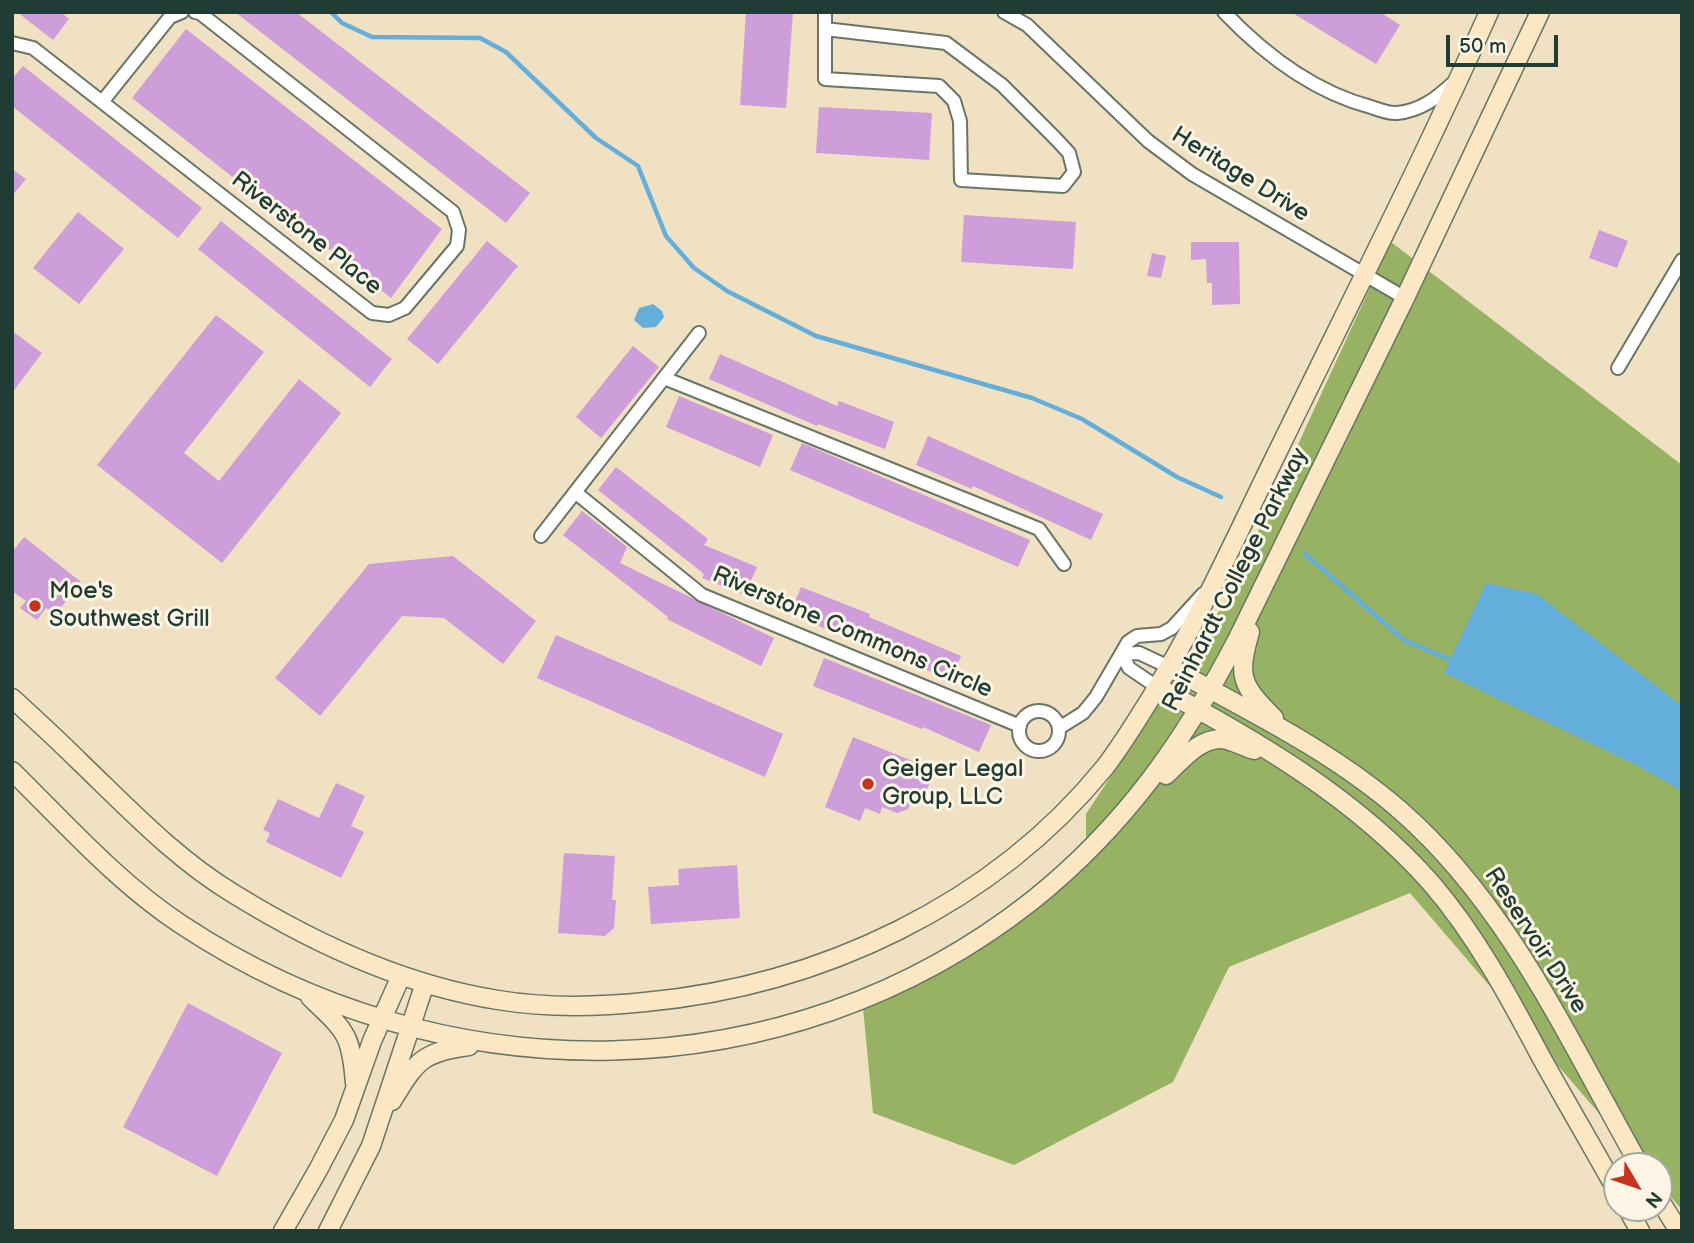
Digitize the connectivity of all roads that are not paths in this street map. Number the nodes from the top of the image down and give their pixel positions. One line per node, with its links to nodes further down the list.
1 (182, 12): 11 (street)
2 (195, 12): 11 (street, Riverstone Place)
3 (825, 12): 8 (street)
4 (1004, 12): 13 (street, Heritage Drive)
5 (1224, 12): 10 (street)
6 (1489, 12): 10 (street, Reinhardt College Parkway)
7 (1540, 12): 14 (street, Reinhardt College Parkway)
8 (825, 29): 8 (street)
9 (12, 43): 11 (street, Riverstone Place)
10 (1460, 78): 13 (street, Reinhardt College Parkway)
11 (102, 102)
12 (1682, 260): 16 (street)
13 (1364, 275): 14 (street, Heritage Drive); 21 (street, Reinhardt College Parkway)
14 (1405, 298): 22 (street, Reinhardt College Parkway)
15 (699, 333): 17 (street)
16 (1618, 368)
17 (664, 377): 18 (street); 20 (street)
18 (575, 492): 19 (street); 29 (street, Riverstone Commons Circle)
19 (541, 536)
20 (1064, 564)
21 (1213, 584): 23 (street); 24 (street, Reinhardt College Parkway)
22 (1261, 591): 26 (street, Reinhardt College Parkway); 31 (street)
23 (1122, 654): 24 (street); 25 (street); 30 (street)
24 (1169, 667): 25 (street, Reinhardt College Parkway); 26 (street, Reservoir Drive)
25 (1157, 687): 28 (street); 36 (street, Reinhardt College Parkway)
26 (1212, 690): 28 (street, Reinhardt College Parkway); 31 (street, Reservoir Drive)
27 (12, 698): 35 (street, Reinhardt College Parkway)
28 (1200, 710): 32 (street); 34 (street, Reinhardt College Parkway)
29 (1020, 726): 30 (street); 30 (street)
30 (1059, 728)
31 (1291, 735): 43 (street, Reservoir Drive)
32 (1283, 760): 34 (street); 44 (street)
33 (12, 771): 37 (street, Reinhardt College Parkway)
34 (1115, 823): 40 (street, Reinhardt College Parkway)
35 (401, 976): 36 (street, Reinhardt College Parkway); 38 (street)
36 (425, 983): 39 (street)
37 (300, 988): 38 (street, Reinhardt College Parkway); 41 (street)
38 (382, 1019): 39 (street, Reinhardt College Parkway); 41 (street)
39 (410, 1028): 40 (street, Reinhardt College Parkway); 42 (street)
40 (488, 1043): 42 (street)
41 (356, 1090): 45 (street)
42 (378, 1125): 46 (street)
43 (1632, 1152)
44 (1603, 1166)
45 (283, 1231)
46 (328, 1231)

